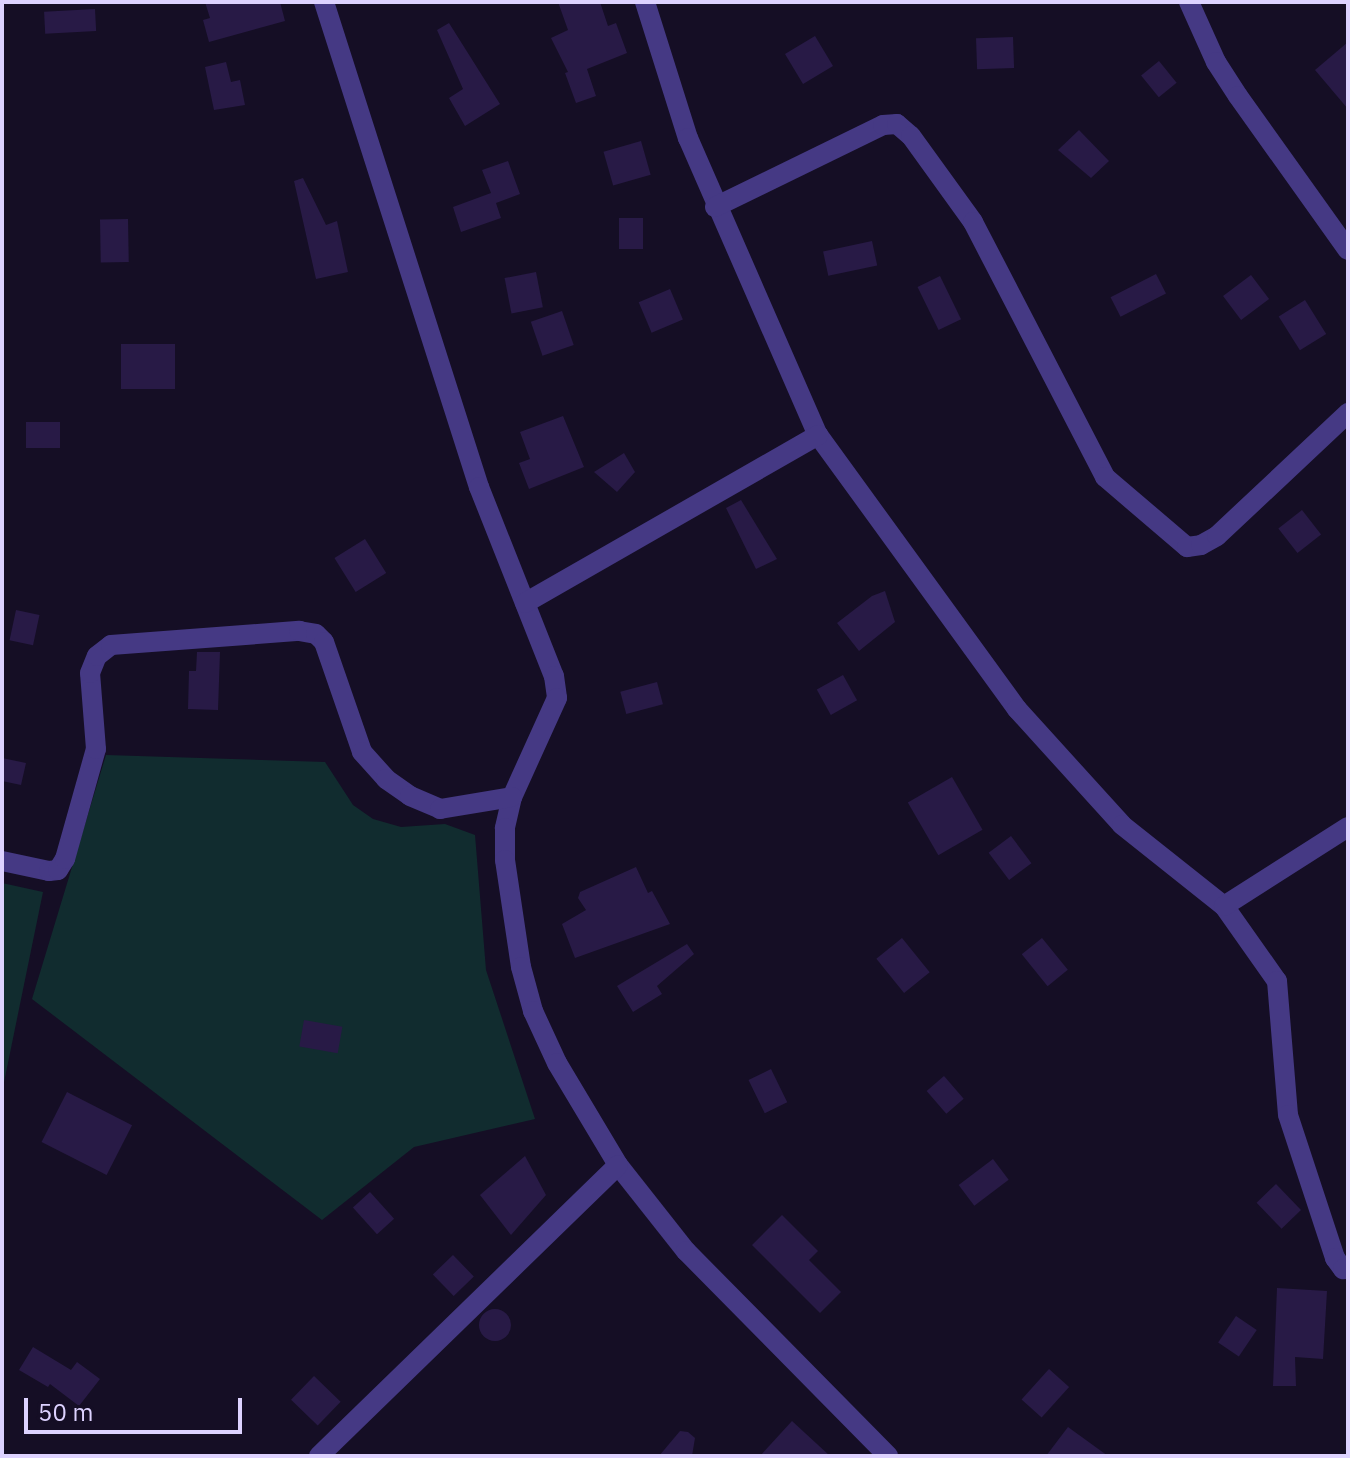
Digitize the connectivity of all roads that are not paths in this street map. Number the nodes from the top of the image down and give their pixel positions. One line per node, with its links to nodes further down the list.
1 (324, 2): 8 (street)
2 (645, 2): 4 (street)
3 (1189, 2): 5 (street)
4 (715, 207): 6 (street); 7 (street)
5 (1348, 250)
6 (1348, 413)
7 (818, 435): 8 (street); 12 (street)
8 (525, 603): 9 (street)
9 (512, 797): 11 (street); 13 (street)
10 (1348, 827): 12 (street)
11 (2, 861)
12 (1224, 906): 14 (street)
13 (618, 1165): 15 (street); 16 (street)
14 (1348, 1269)
15 (322, 1455)
16 (888, 1456)

